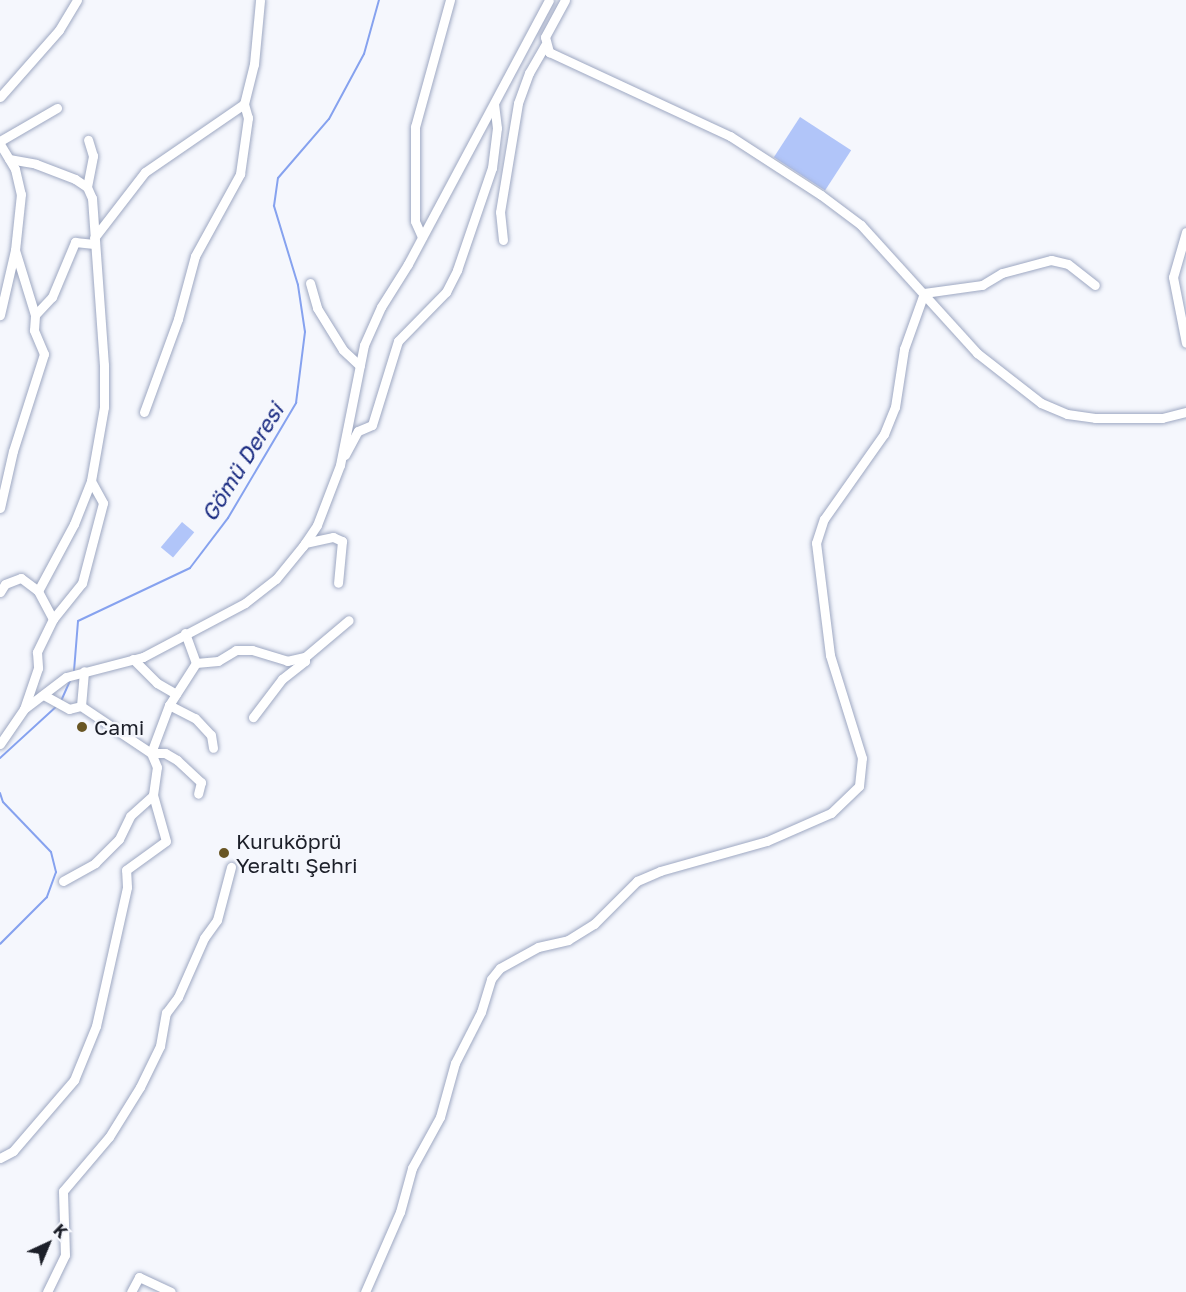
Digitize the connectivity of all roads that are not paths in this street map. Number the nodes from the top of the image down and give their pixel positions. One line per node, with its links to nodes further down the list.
1 (77, 0): 7 (street)
2 (260, 0): 8 (street)
3 (450, 0): 16 (street)
4 (549, 0): 9 (street)
5 (565, 0): 6 (street)
6 (545, 45): 17 (street); 22 (street)
7 (0, 97)
8 (244, 104): 18 (street); 27 (street)
9 (494, 104): 16 (street); 29 (street)
10 (57, 108): 12 (street)
11 (88, 140): 14 (street)
12 (0, 142): 13 (street)
13 (9, 159): 14 (street); 19 (street)
14 (87, 187): 18 (street)
15 (1186, 232): 25 (street)
16 (423, 237): 26 (street)
17 (503, 240)
18 (94, 241): 24 (street); 30 (street)
19 (15, 250): 23 (street); 24 (street)
20 (310, 282): 26 (street)
21 (1095, 285): 22 (street)
22 (924, 293): 28 (street); 61 (street)
23 (0, 315)
24 (35, 315): 31 (street)
25 (1186, 343)
26 (360, 366): 29 (street)
27 (144, 412)
28 (1186, 412)
29 (340, 465): 32 (street)
30 (91, 482): 36 (street); 37 (street)
31 (0, 508)
32 (305, 543): 34 (street); 39 (street)
33 (0, 575): 35 (street)
34 (338, 583)
35 (2, 588): 36 (street)
36 (38, 591): 37 (street)
37 (52, 620): 48 (street)
38 (349, 620): 40 (street)
39 (185, 633): 41 (street); 42 (street)
40 (305, 657): 42 (street); 49 (street)
41 (133, 659): 43 (street); 45 (street)
42 (196, 663): 45 (street)
43 (84, 670): 44 (street); 47 (street)
44 (44, 694): 47 (street); 48 (street)
45 (176, 694): 46 (street)
46 (169, 705): 51 (street); 52 (street)
47 (81, 706): 52 (street)
48 (24, 709): 50 (street)
49 (253, 717)
50 (0, 744)
51 (213, 747)
52 (151, 753): 53 (street); 54 (street)
53 (198, 794)
54 (153, 795): 56 (street); 57 (street)
55 (231, 867): 58 (street)
56 (63, 881)
57 (0, 1158)
58 (47, 1292)
59 (131, 1292): 60 (street)
60 (171, 1292)
61 (365, 1292)

